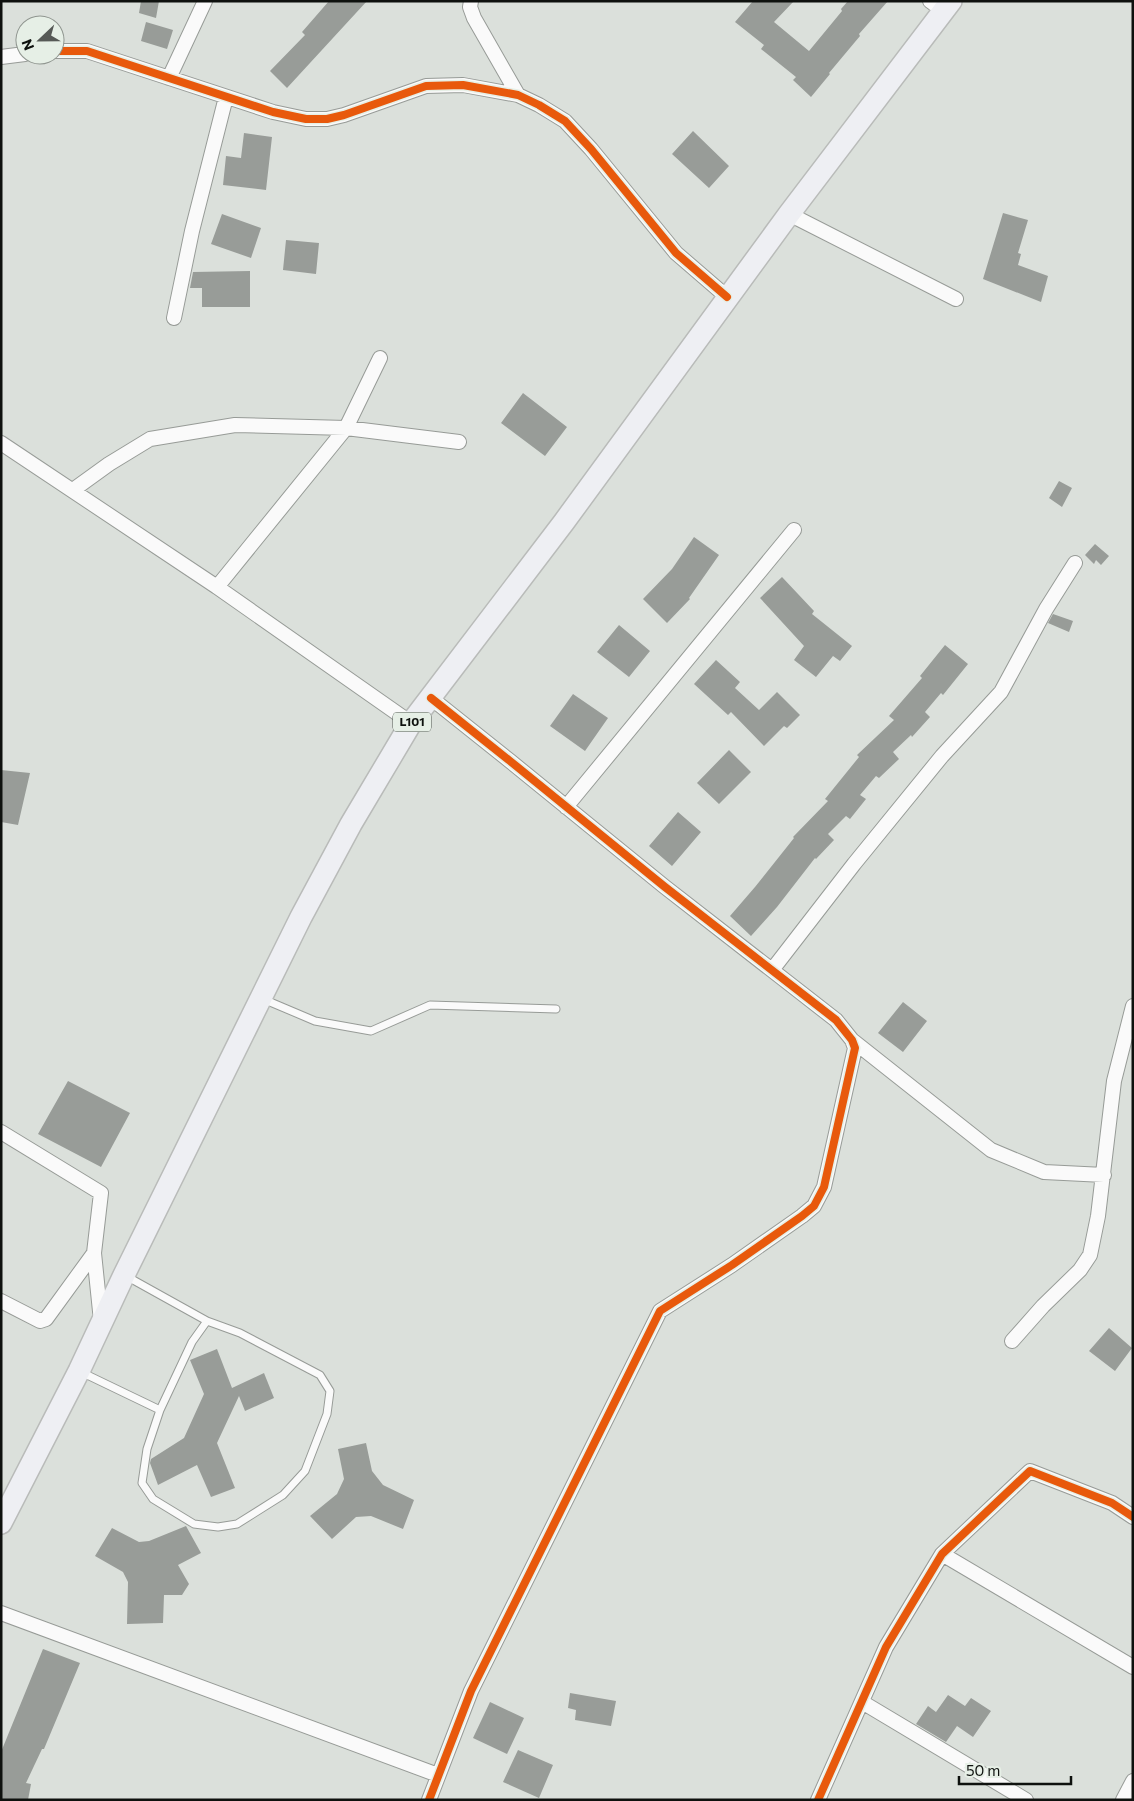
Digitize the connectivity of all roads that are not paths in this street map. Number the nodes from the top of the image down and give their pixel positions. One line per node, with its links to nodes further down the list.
1 (205, 1): 7 (street)
2 (471, 1): 8 (street)
3 (942, 4): 10 (main road, L101)
4 (65, 51): 7 (street)
5 (15, 55): 6 (street)
6 (1, 57)
7 (169, 78): 9 (street)
8 (518, 95): 9 (street); 11 (street)
9 (226, 97): 13 (street)
10 (789, 214): 11 (main road, L101); 12 (street)
11 (727, 297): 22 (main road, L101)
12 (956, 300)
13 (174, 318)
14 (380, 358): 15 (street)
15 (346, 428): 16 (street); 18 (street); 21 (street)
16 (459, 442)
17 (1, 443): 18 (street)
18 (73, 490): 21 (street)
19 (794, 530): 24 (street)
20 (1075, 563): 25 (street)
21 (217, 587): 23 (street)
22 (430, 698): 23 (main road, L101); 24 (street)
23 (411, 723): 26 (main road, L101)
24 (566, 807): 25 (street)
25 (772, 970): 29 (street)
26 (261, 998): 28 (lane); 33 (main road, L101)
27 (1133, 1006): 31 (street)
28 (556, 1009)
29 (852, 1040): 31 (street); 46 (street)
30 (1, 1132): 32 (street)
31 (1104, 1175): 37 (street)
32 (94, 1253): 34 (street); 36 (street)
33 (124, 1275): 35 (lane); 36 (main road, L101)
34 (1, 1301)
35 (207, 1321): 39 (lane); 39 (lane)
36 (101, 1325): 38 (main road, L101)
37 (1012, 1341)
38 (80, 1371): 39 (lane); 40 (main road, L101)
39 (160, 1410)
40 (2, 1517)
41 (1133, 1517): 42 (street)
42 (942, 1554): 44 (street); 45 (street)
43 (1, 1613): 46 (street)
44 (1133, 1667)
45 (862, 1702): 49 (street); 50 (street)
46 (438, 1775): 48 (street)
47 (1133, 1782): 51 (street)
48 (429, 1800)
49 (818, 1800)
50 (1026, 1800)
51 (1123, 1800)

